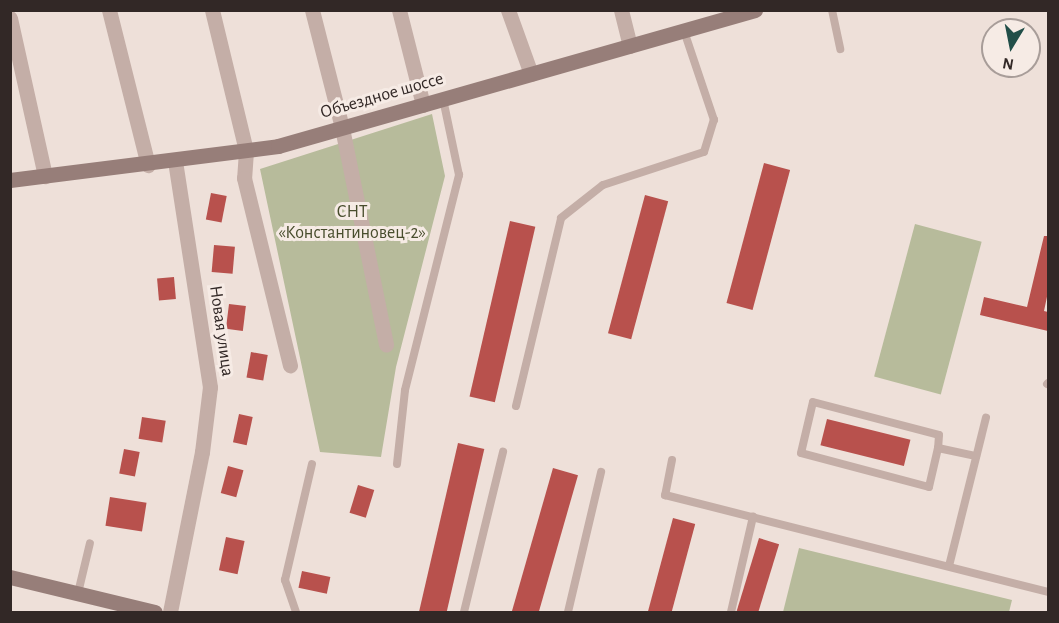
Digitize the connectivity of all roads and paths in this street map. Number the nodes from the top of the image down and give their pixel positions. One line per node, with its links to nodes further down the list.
1 (109, 10): 19 (street)
2 (213, 10): 17 (street)
3 (312, 10): 16 (street)
4 (399, 10): 15 (street)
5 (508, 10): 13 (street)
6 (621, 10): 11 (street)
7 (832, 10): 12 (lane)
8 (749, 11): 10 (main road, Объездное шоссе)
9 (10, 18): 20 (street)
10 (684, 31): 11 (main road, Объездное шоссе); 24 (lane)
11 (630, 46): 13 (main road, Объездное шоссе)
12 (840, 49)
13 (531, 74): 14 (main road, Объездное шоссе)
14 (442, 99): 15 (main road, Объездное шоссе); 31 (lane)
15 (423, 105): 16 (main road, Объездное шоссе)
16 (342, 128): 17 (main road, Объездное шоссе); 22 (street)
17 (246, 151): 18 (main road, Объездное шоссе); 23 (street)
18 (175, 162): 19 (main road, Объездное шоссе); 40 (street, Новая улица)
19 (148, 165): 20 (main road, Объездное шоссе)
20 (45, 176): 21 (main road, Объездное шоссе)
21 (10, 180)
22 (386, 345)
23 (290, 365)
24 (516, 406)
25 (986, 418): 28 (lane)
26 (938, 448): 26 (lane); 28 (lane)
27 (503, 452): 42 (lane)
28 (976, 456): 35 (lane)
29 (672, 459): 33 (lane)
30 (312, 464): 41 (lane)
31 (397, 464)
32 (601, 472): 43 (lane)
33 (753, 517): 35 (lane); 44 (lane)
34 (90, 543): 38 (lane)
35 (950, 566): 37 (lane)
36 (10, 577): 38 (main road)
37 (1048, 592)
38 (78, 594): 39 (main road)
39 (155, 612)
40 (170, 612)
41 (296, 612)
42 (464, 612)
43 (568, 612)
44 (730, 612)

